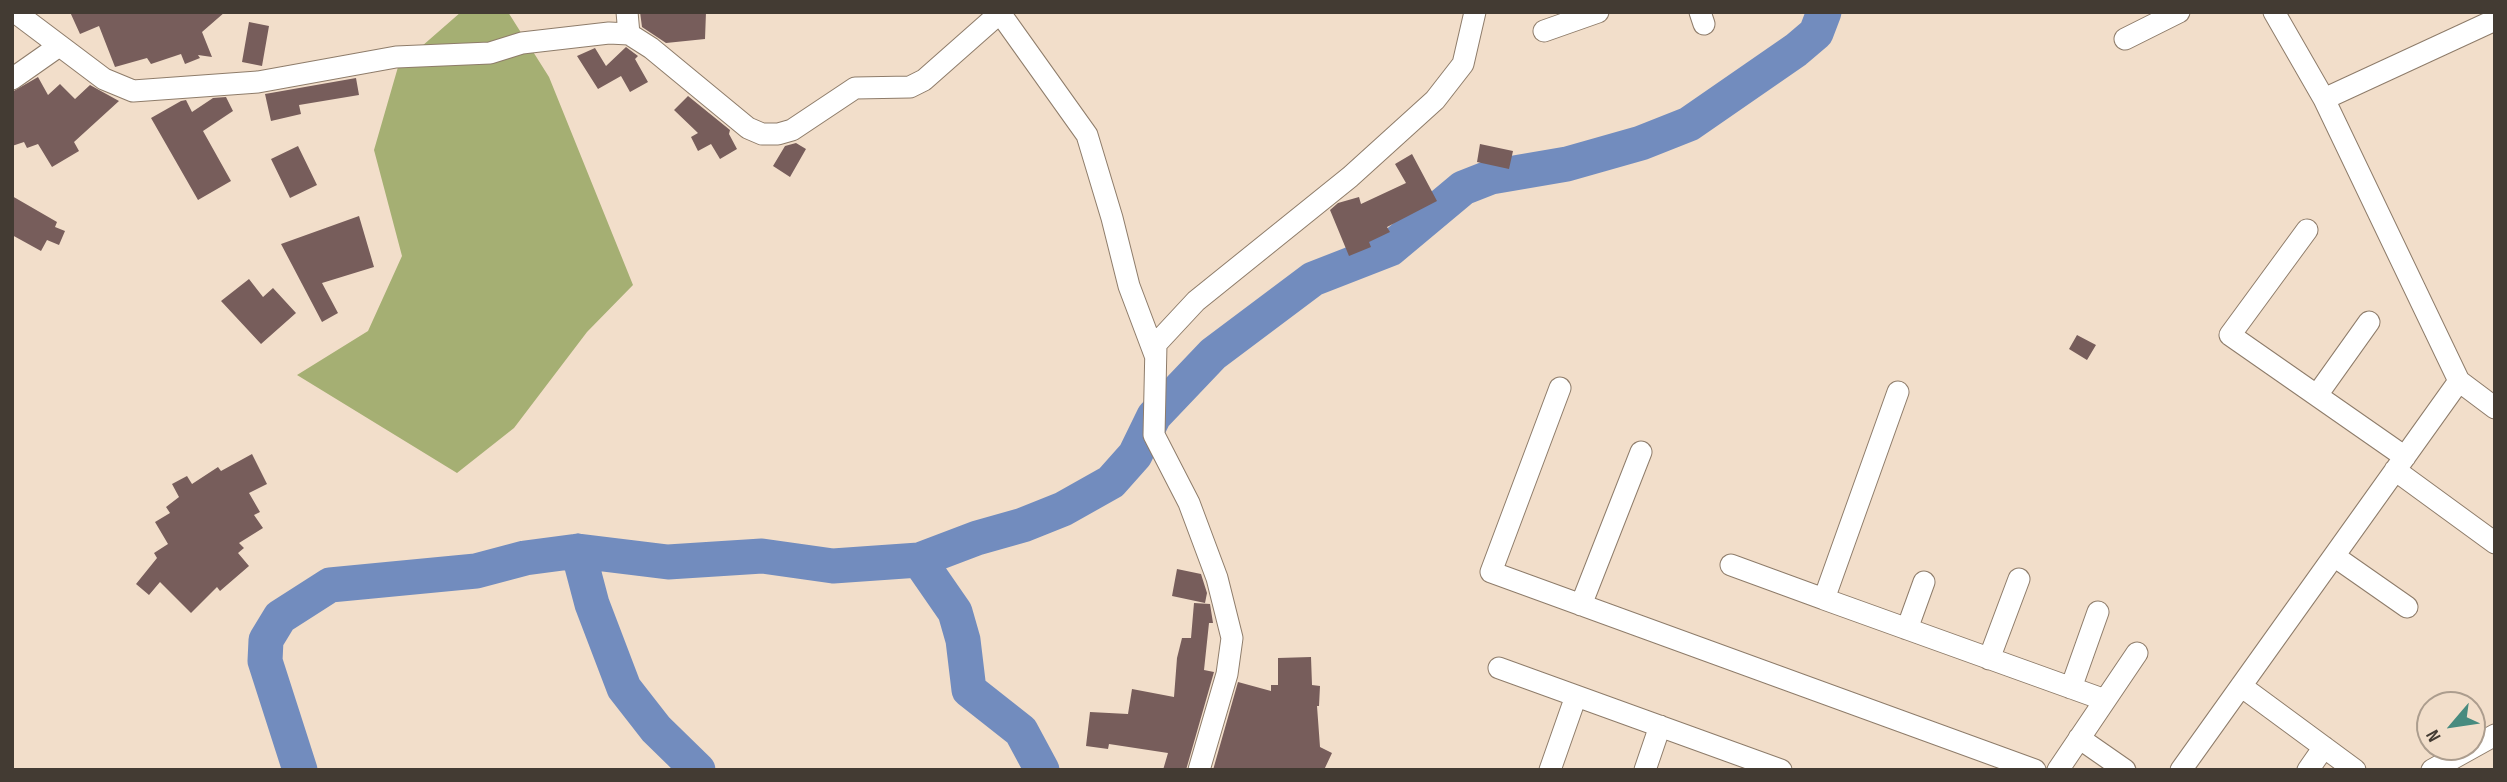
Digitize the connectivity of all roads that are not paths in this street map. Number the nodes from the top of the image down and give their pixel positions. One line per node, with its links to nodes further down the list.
1 (15, 12): 12 (street)
2 (626, 12): 10 (street)
3 (1475, 12): 17 (street)
4 (1598, 12): 9 (street)
5 (2179, 12): 11 (street)
6 (2274, 12): 14 (street)
7 (1001, 13): 10 (street); 17 (street)
8 (2495, 20): 14 (street)
9 (1544, 31)
10 (629, 34): 12 (street)
11 (2125, 39)
12 (59, 46): 13 (street)
13 (12, 79)
14 (2324, 99): 18 (street)
15 (2307, 230): 21 (street)
16 (2369, 322): 21 (street)
17 (1155, 355): 47 (street)
18 (2459, 381): 22 (street); 24 (street)
19 (1560, 388): 31 (street)
20 (1898, 393): 30 (street)
21 (2317, 395): 24 (street)
22 (2495, 408)
23 (1641, 452): 31 (street)
24 (2400, 463): 25 (street); 26 (street)
25 (2495, 543)
26 (2334, 556): 32 (street); 38 (street)
27 (1731, 565): 30 (street)
28 (2019, 579): 36 (street)
29 (1924, 582): 34 (street)
30 (1824, 599): 34 (street)
31 (1581, 605): 51 (street)
32 (2407, 607)
33 (2098, 612): 39 (street)
34 (1907, 629): 36 (street)
35 (2137, 653): 41 (street)
36 (1989, 659): 39 (street)
37 (1499, 668): 40 (street)
38 (2241, 686): 45 (street); 54 (street)
39 (2071, 688): 41 (street)
40 (1576, 696): 42 (street); 48 (street)
41 (2105, 700): 44 (street)
42 (1660, 726): 46 (street); 49 (street)
43 (2495, 735): 57 (street)
44 (2079, 738): 52 (street); 53 (street)
45 (2324, 747): 55 (street); 56 (street)
46 (1738, 763): 50 (street)
47 (1199, 770)
48 (1549, 770)
49 (1645, 770)
50 (1781, 770)
51 (2035, 770)
52 (2058, 770)
53 (2125, 770)
54 (2180, 770)
55 (2308, 770)
56 (2355, 770)
57 (2432, 770)

